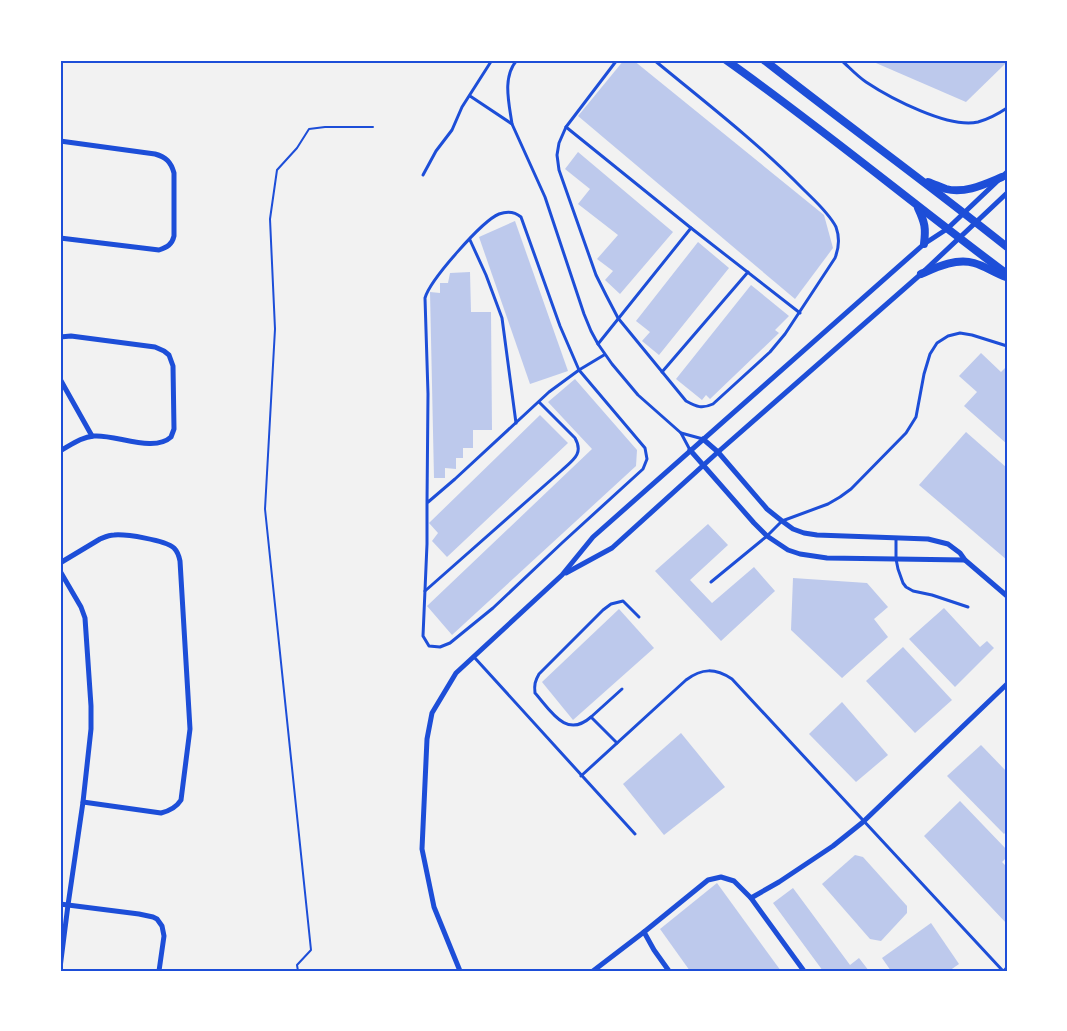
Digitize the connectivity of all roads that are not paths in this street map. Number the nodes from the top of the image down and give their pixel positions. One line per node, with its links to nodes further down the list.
1 (492, 60): 8 (lane)
2 (517, 60): 10 (lane)
3 (617, 60): 11 (lane)
4 (654, 60): 30 (lane)
5 (726, 60): 17 (main road)
6 (764, 60): 15 (main road)
7 (841, 60): 9 (lane)
8 (470, 96): 10 (lane); 14 (lane)
9 (1007, 108)
10 (512, 124): 33 (lane)
11 (566, 127): 20 (lane); 31 (lane)
12 (60, 141): 22 (street)
13 (1004, 174): 15 (main road); 18 (street)
14 (423, 175)
15 (921, 179): 18 (main road)
16 (1007, 193): 19 (street)
17 (917, 206): 21 (main road); 25 (main road)
18 (964, 213): 19 (main road); 21 (street)
19 (976, 222): 23 (street); 26 (main road)
20 (691, 228): 27 (lane); 31 (lane)
21 (947, 229): 23 (main road); 25 (street)
22 (60, 238)
23 (959, 238): 28 (street); 29 (main road)
24 (469, 240): 36 (lane); 40 (lane); 48 (lane)
25 (924, 244): 43 (street)
26 (1007, 247)
27 (748, 272): 30 (lane); 37 (lane)
28 (921, 274): 29 (main road); 46 (street)
29 (1007, 276)
30 (800, 313): 37 (lane)
31 (618, 318): 33 (lane); 37 (lane)
32 (60, 337): 42 (street)
33 (598, 344): 35 (lane)
34 (1007, 346): 49 (lane)
35 (604, 355): 36 (lane); 41 (lane)
36 (579, 370): 39 (lane); 58 (lane)
37 (662, 372)
38 (60, 380): 42 (street)
39 (539, 402): 40 (lane); 58 (lane)
40 (516, 423): 48 (lane)
41 (681, 433): 43 (lane); 44 (lane)
42 (92, 436): 45 (street)
43 (703, 439): 44 (street); 46 (street)
44 (690, 450): 47 (street); 56 (street)
45 (60, 451)
46 (718, 452): 47 (street); 49 (street)
47 (705, 465): 50 (street); 56 (street)
48 (427, 503): 58 (lane)
49 (782, 521): 50 (lane); 51 (street)
50 (767, 536): 52 (street); 57 (lane)
51 (896, 537): 52 (lane); 53 (street)
52 (896, 559): 53 (street); 60 (lane)
53 (965, 560): 59 (street)
54 (60, 563): 68 (street)
55 (60, 571): 68 (street)
56 (562, 575): 62 (street)
57 (711, 582)
58 (425, 591)
59 (1007, 596)
60 (968, 607)
61 (639, 617): 65 (lane)
62 (474, 657): 67 (lane); 78 (street)
63 (1007, 684): 69 (street)
64 (622, 689): 65 (lane)
65 (591, 717): 66 (lane)
66 (617, 743): 67 (lane); 69 (lane)
67 (582, 776): 70 (lane)
68 (83, 802): 73 (street)
69 (863, 822): 71 (street); 76 (lane)
70 (635, 834)
71 (751, 898): 74 (street); 81 (street)
72 (60, 904): 73 (street)
73 (68, 904): 75 (street); 77 (street)
74 (644, 932): 79 (street); 80 (street)
75 (60, 968)
76 (1005, 970)
77 (159, 971)
78 (460, 971)
79 (593, 971)
80 (669, 971)
81 (804, 971)

